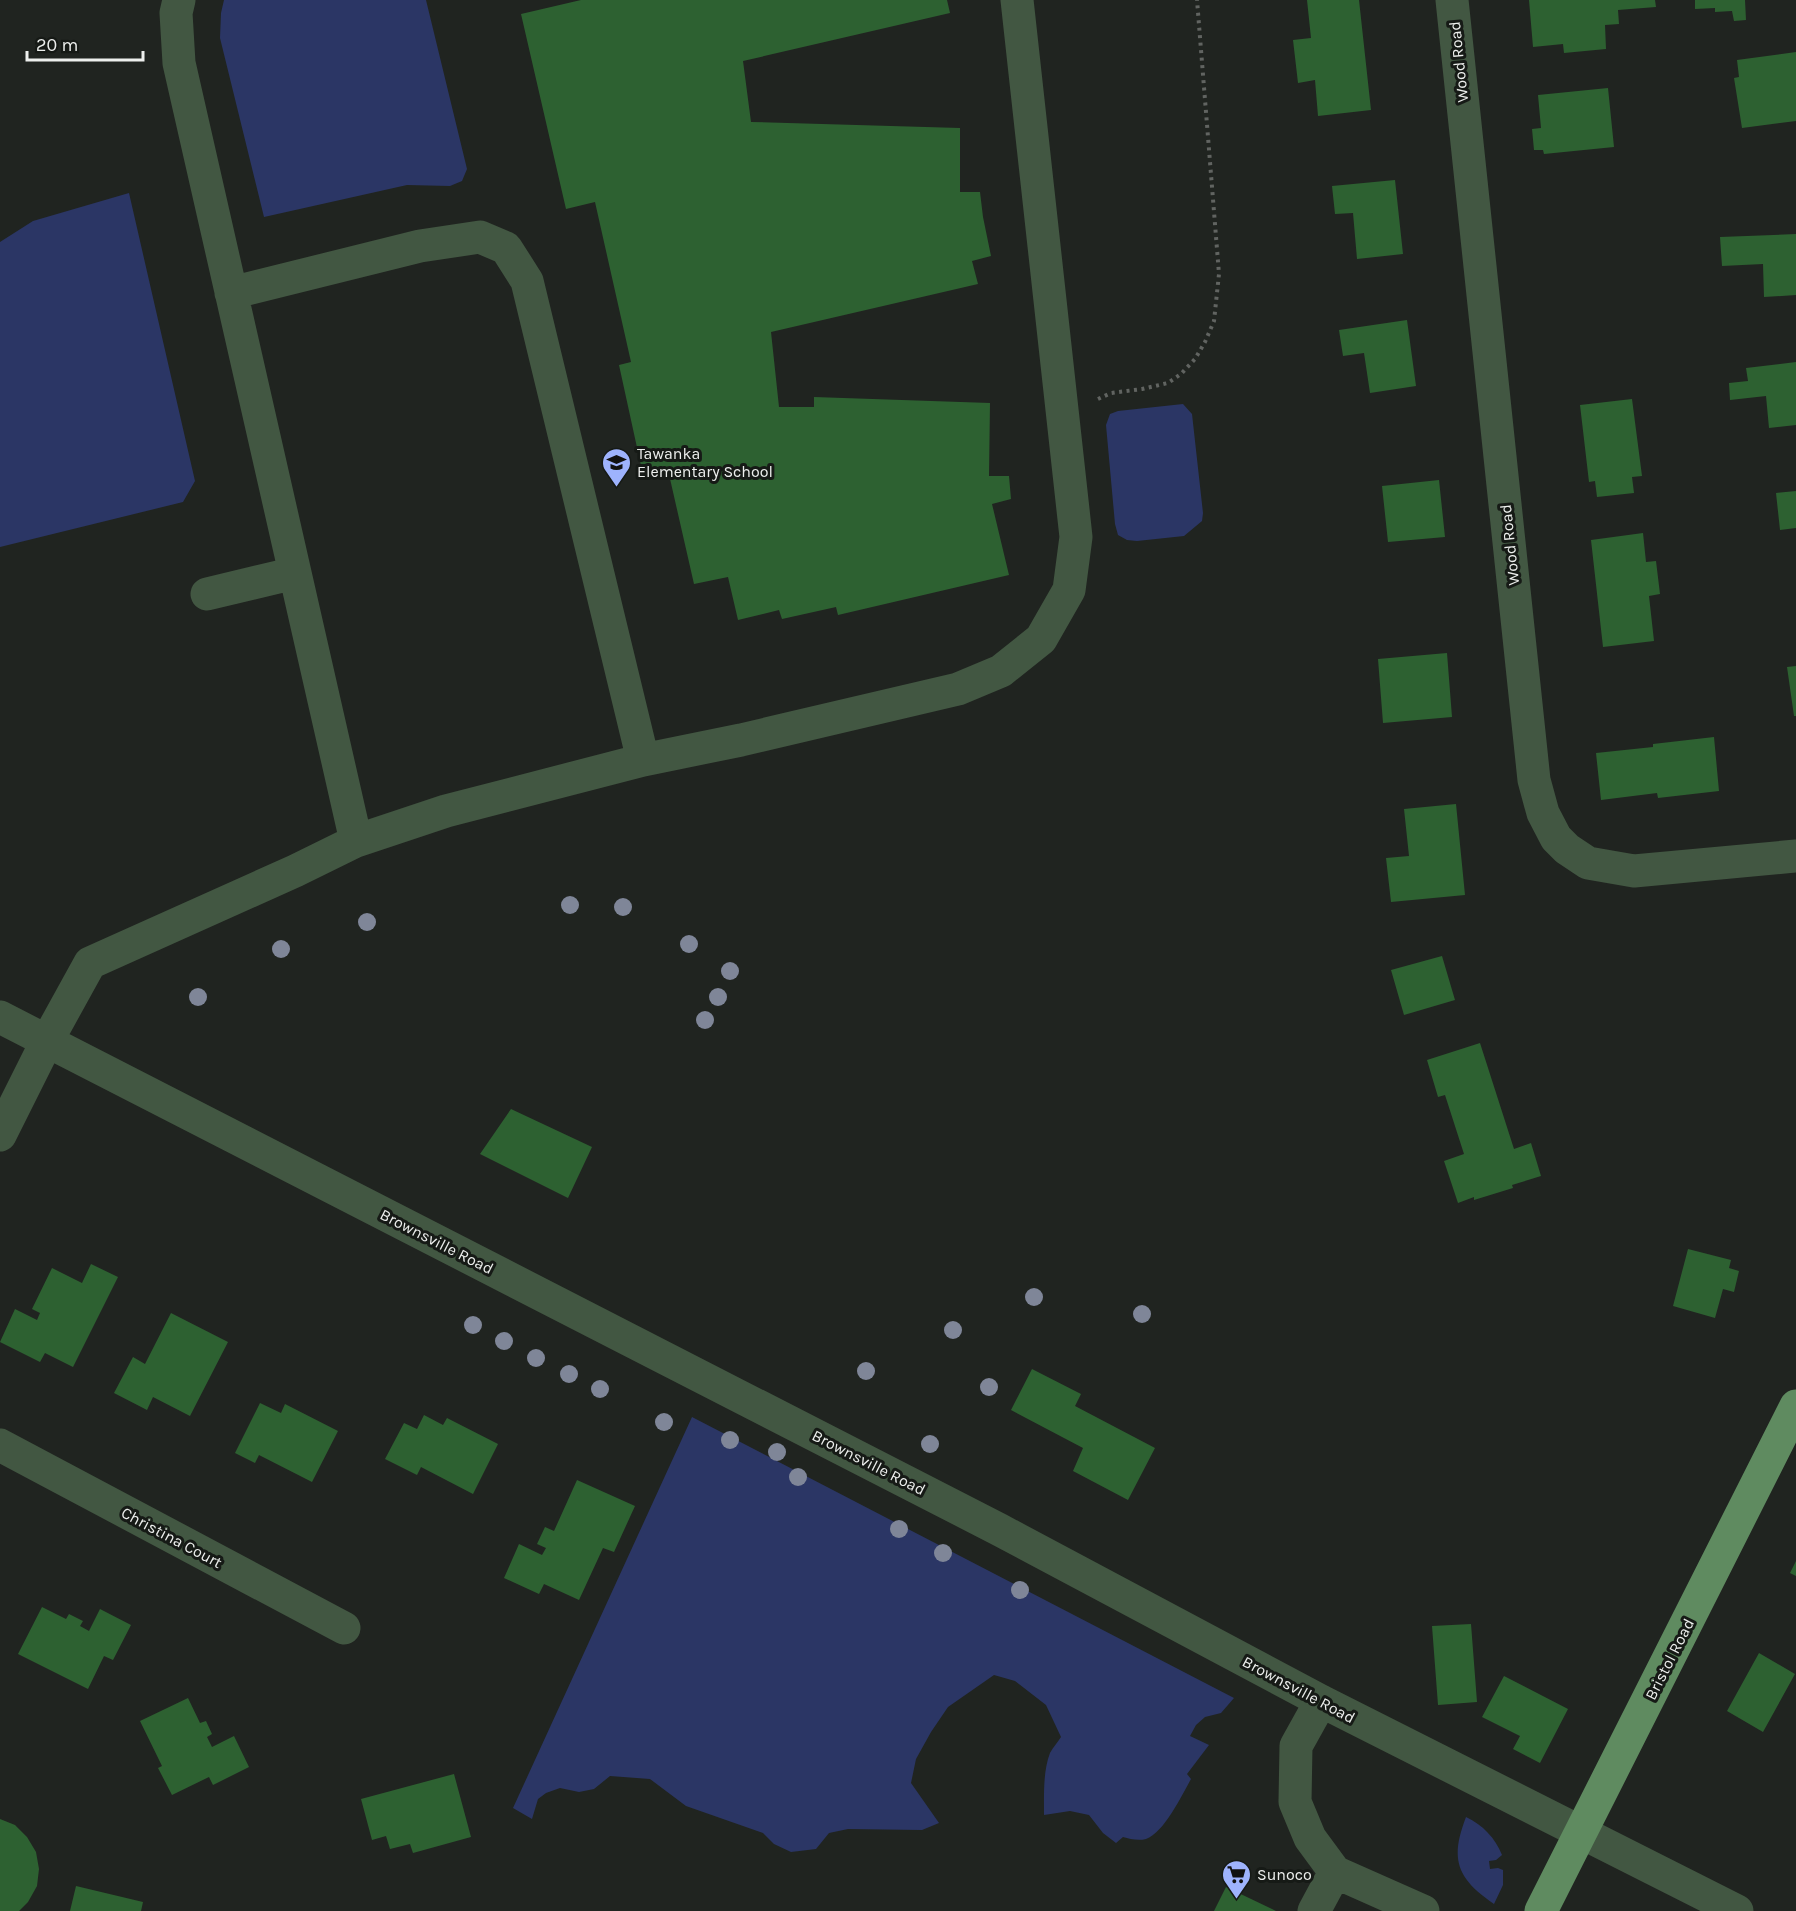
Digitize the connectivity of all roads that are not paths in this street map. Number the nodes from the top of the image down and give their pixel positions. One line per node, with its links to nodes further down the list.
1 (179, 0): 4 (street)
2 (1017, 0): 7 (street)
3 (1452, 0): 9 (street, Wood Road)
4 (231, 293): 5 (street); 7 (street)
5 (295, 573): 6 (street); 8 (street)
6 (207, 594)
7 (643, 760): 8 (street)
8 (356, 841): 11 (street)
9 (1796, 856)
10 (0, 1017): 11 (street, Brownsville Road)
11 (47, 1041): 12 (street); 16 (street, Brownsville Road)
12 (0, 1136)
13 (1796, 1406): 17 (main road, Bristol Road)
14 (0, 1445): 15 (street, Christina Court)
15 (344, 1628)
16 (1321, 1701): 17 (street, Brownsville Road); 18 (street)
17 (1581, 1833): 21 (main road, Bristol Road); 22 (street, Brownsville Road)
18 (1335, 1872): 19 (street); 20 (street)
19 (1314, 1911)
20 (1423, 1911)
21 (1541, 1911)
22 (1737, 1911)

